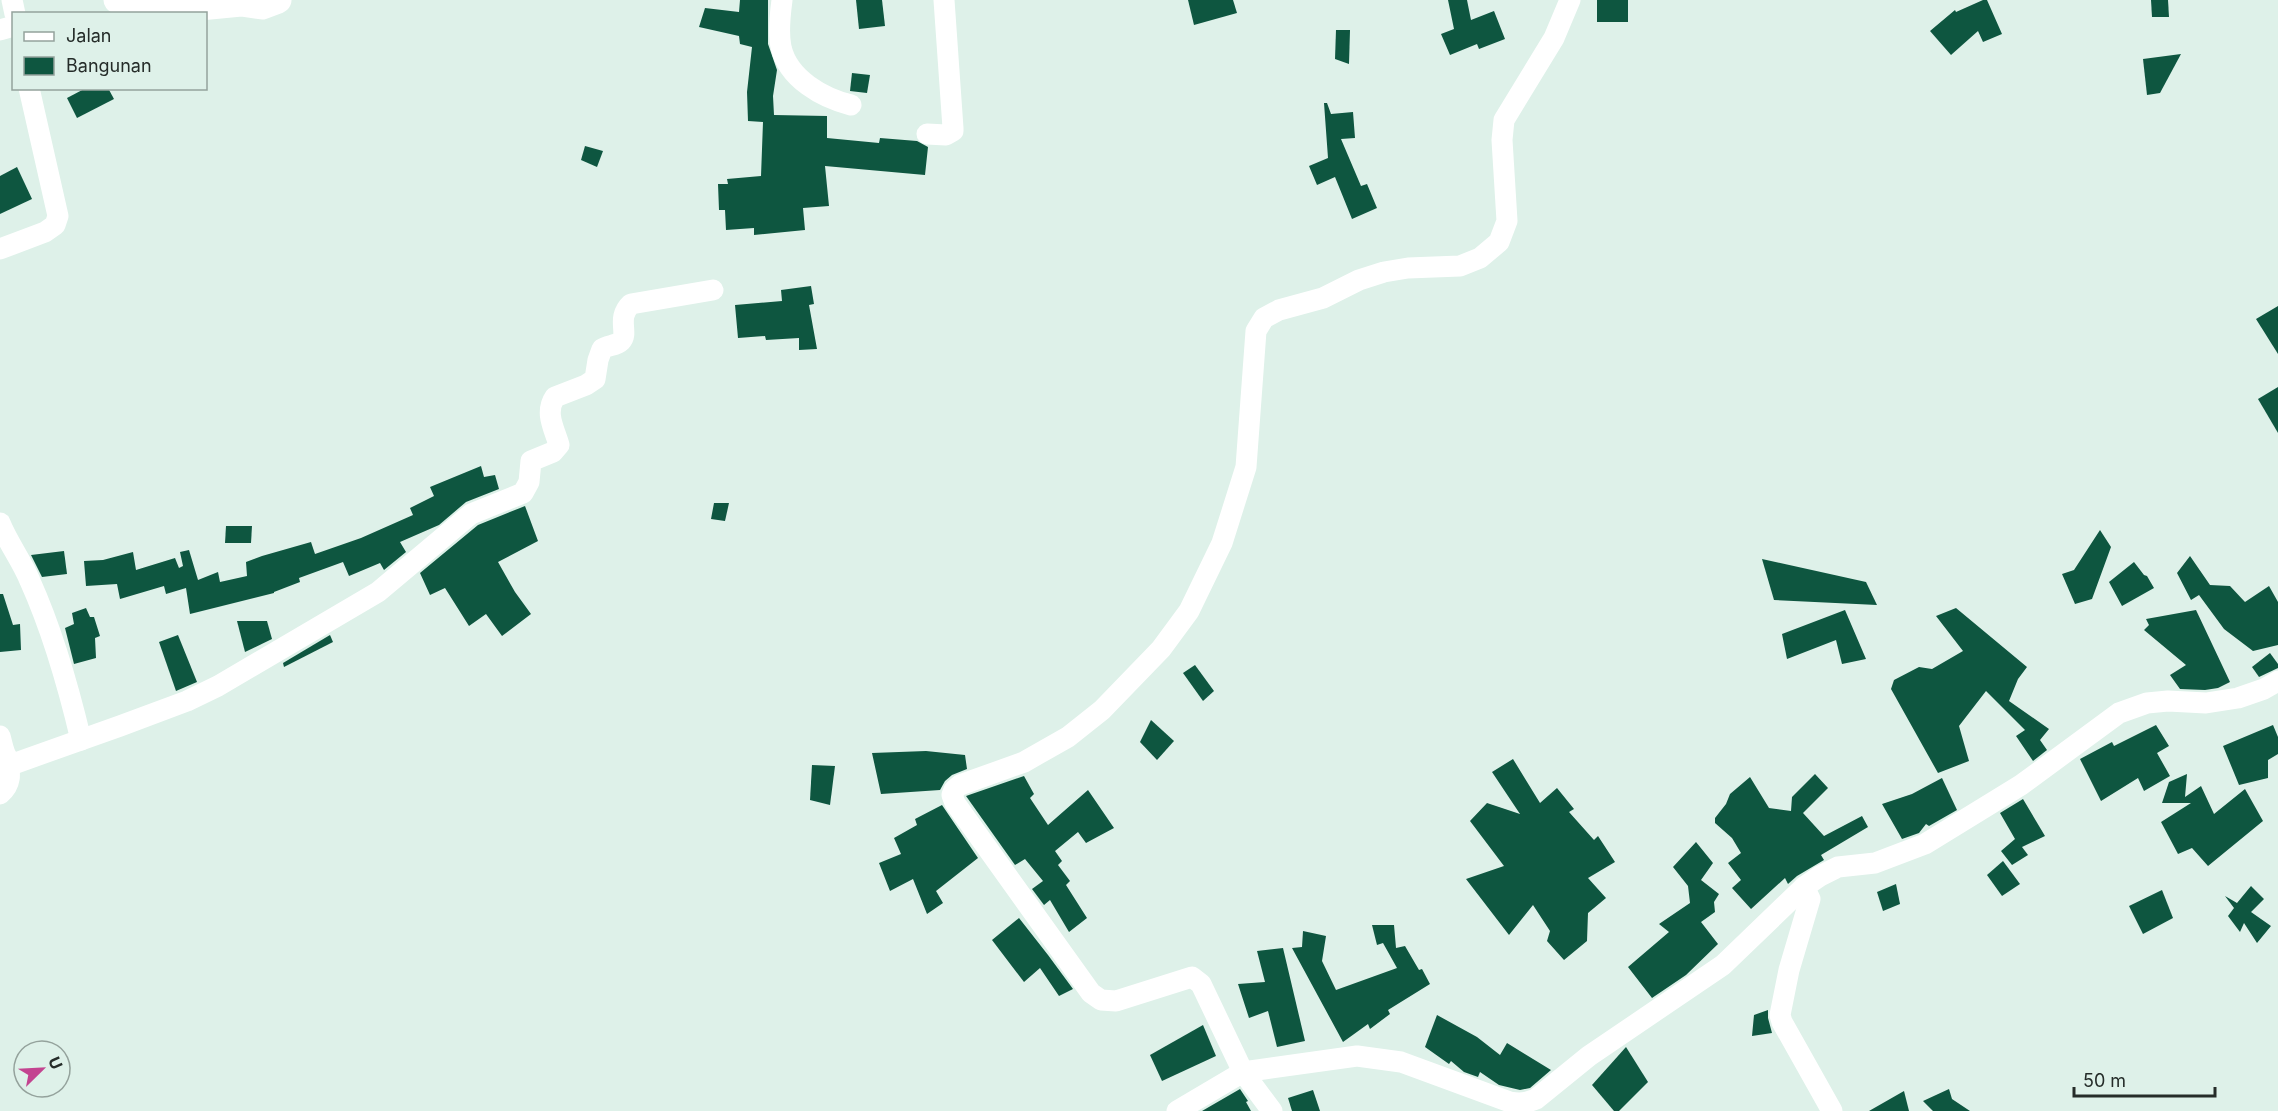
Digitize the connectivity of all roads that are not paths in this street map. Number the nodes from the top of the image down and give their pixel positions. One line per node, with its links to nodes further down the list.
1 (117, 0): 2 (street)
2 (278, 0)
3 (782, 0): 7 (street)
4 (944, 0): 8 (street)
5 (1570, 0): 18 (street)
6 (28, 90): 9 (street)
7 (851, 105)
8 (927, 134)
9 (0, 249)
10 (713, 290): 14 (street)
11 (0, 524): 14 (street)
12 (2275, 689): 17 (street)
13 (0, 736): 15 (street)
14 (81, 740): 15 (street)
15 (8, 759): 16 (street)
16 (0, 794)
17 (1804, 887): 19 (street); 22 (street)
18 (1244, 1072): 19 (street); 20 (street); 21 (street)
19 (1516, 1108)
20 (1177, 1111)
21 (1272, 1111)
22 (1832, 1111)

